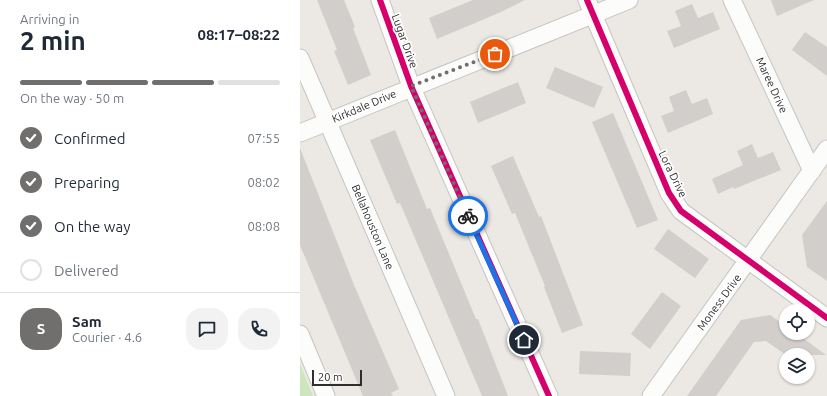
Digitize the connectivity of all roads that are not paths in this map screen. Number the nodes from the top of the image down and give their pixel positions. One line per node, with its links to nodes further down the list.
1 (380, 0): 6 (street, Lugar Drive)
2 (629, 0): 4 (street, Kirkdale Drive)
3 (732, 0): 10 (street, Maree Drive)
4 (590, 8): 6 (street, Kirkdale Drive); 11 (street, Lora Drive)
5 (300, 58): 7 (street, Bellahouston Lane)
6 (411, 86): 7 (street, Kirkdale Drive); 16 (street, Lugar Drive)
7 (327, 121): 8 (street, Kirkdale Drive); 15 (street, Bellahouston Lane)
8 (300, 132)
9 (827, 149): 10 (street, Moness Drive)
10 (812, 170): 11 (street, Moness Drive)
11 (748, 262): 12 (street, Lora Drive); 17 (street, Moness Drive)
12 (827, 318)
13 (300, 334): 14 (street)
14 (326, 396)
15 (446, 396)
16 (549, 396)
17 (651, 396)

